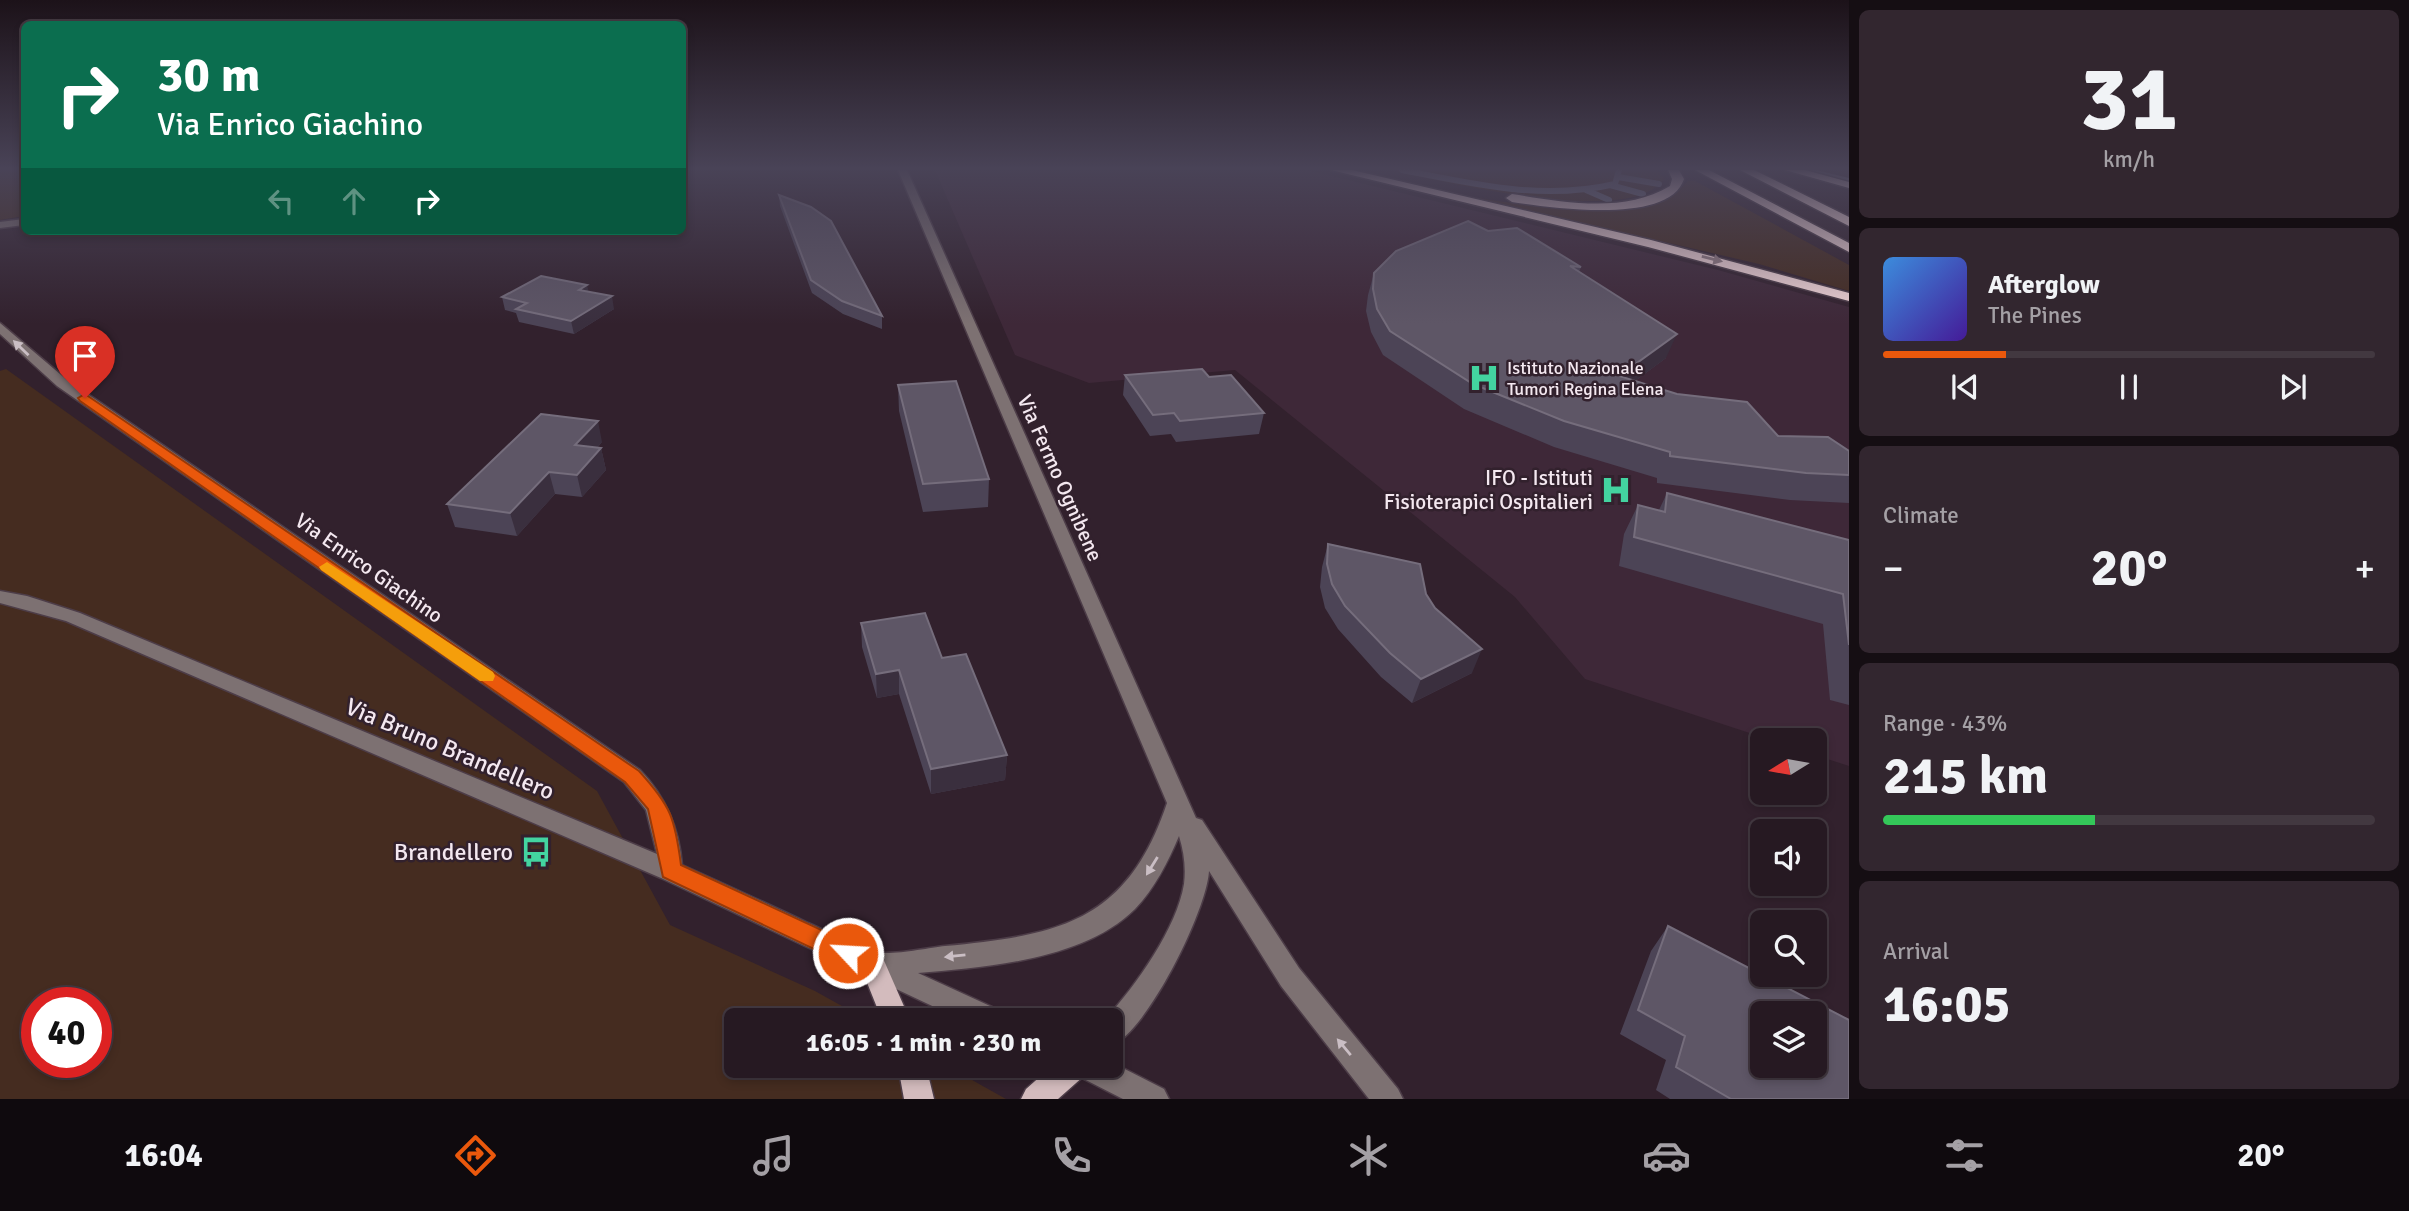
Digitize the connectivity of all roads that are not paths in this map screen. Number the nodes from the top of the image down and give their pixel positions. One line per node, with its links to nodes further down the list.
1 (924, 221): 10 (street, Via Fermo Ognibene)
2 (1553, 221): 7 (highway, one-way to 7)
3 (1798, 221): 6 (highway)
4 (21, 222): 5 (street)
5 (0, 225)
6 (1849, 248)
7 (1849, 297)
8 (0, 327): 11 (street, Via Enrico Giachino, one-way to 8)
9 (0, 597): 11 (street, Via Bruno Brandellero)
10 (1179, 803): 12 (street, one-way to 12); 15 (street); 22 (street, one-way to 10)
11 (670, 871): 12 (street, Via Bruno Brandellero)
12 (873, 965): 13 (main road); 14 (street, Via Bruno Brandellero)
13 (891, 1008)
14 (965, 1008)
15 (1123, 1020)
16 (915, 1078): 19 (main road)
17 (1060, 1078): 20 (main road)
18 (1112, 1078): 21 (street)
19 (919, 1099)
20 (1036, 1099)
21 (1154, 1099)
22 (1388, 1099)

